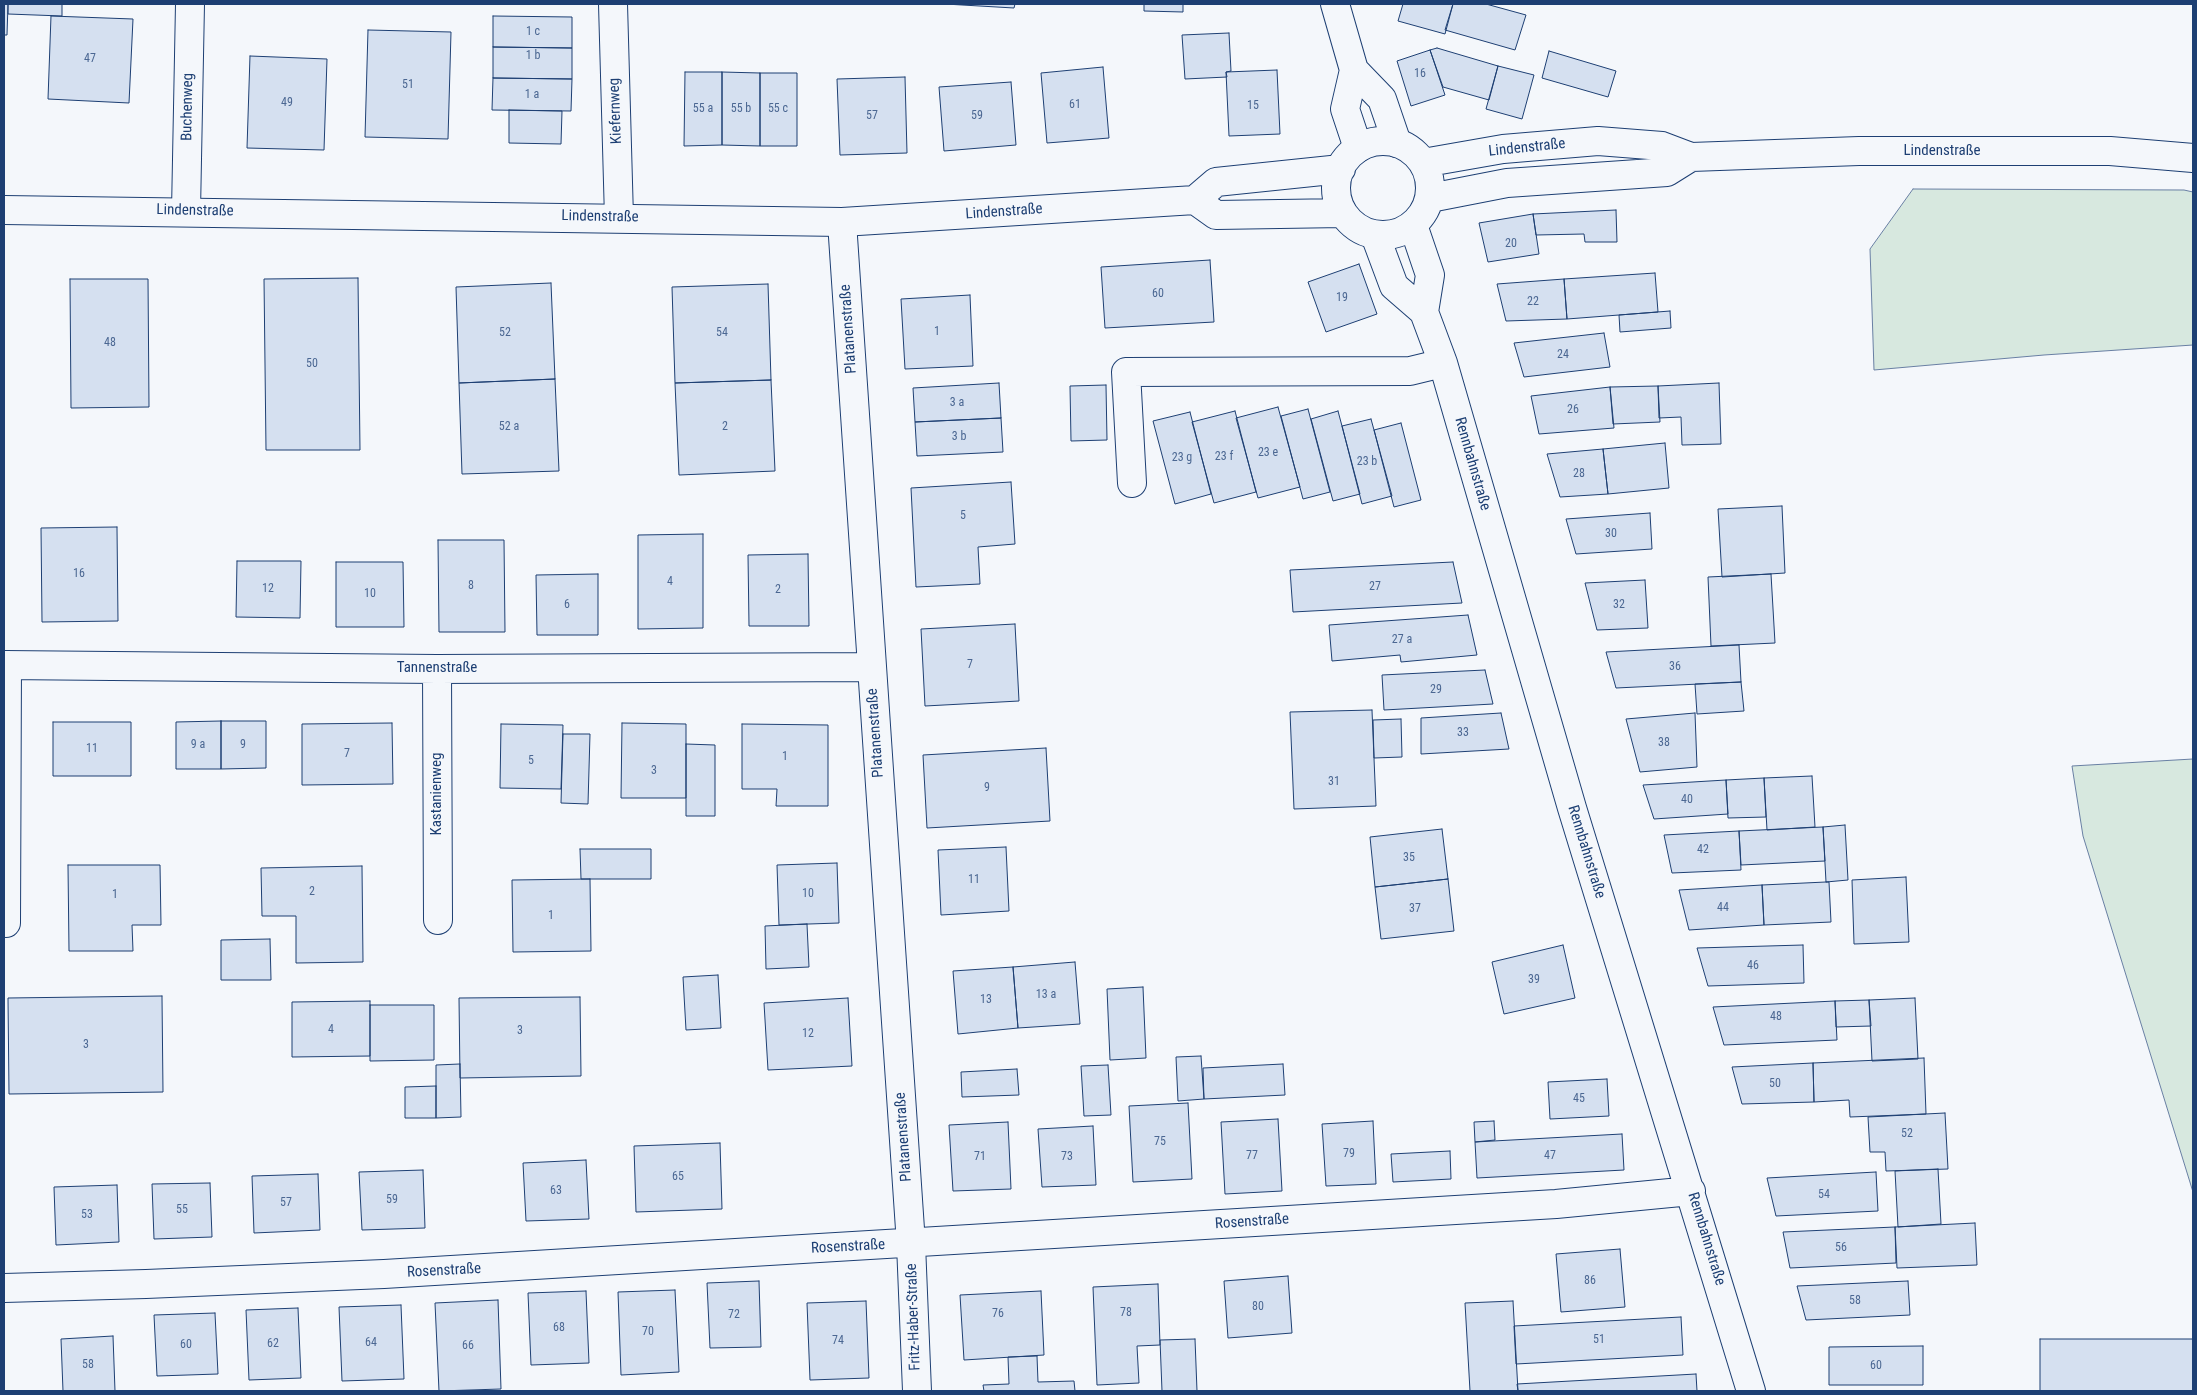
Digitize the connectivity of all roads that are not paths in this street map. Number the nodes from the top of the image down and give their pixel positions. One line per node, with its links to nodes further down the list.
1 (190, 4): 14 (street, Buchenweg)
2 (613, 4): 16 (street, Kiefernweg)
3 (1334, 4): 4 (street)
4 (1354, 70): 5 (street); 6 (street)
5 (1397, 143): 6 (street); 9 (street)
6 (1358, 148): 10 (street)
7 (1690, 158): 8 (street, Lindenstraße); 9 (street, Lindenstraße); 11 (street, Lindenstraße)
8 (2193, 158)
9 (1423, 163): 11 (street)
10 (1340, 169): 12 (street); 15 (street)
11 (1430, 198): 18 (street)
12 (1195, 200): 15 (street); 17 (street, Lindenstraße)
13 (4, 210): 14 (street, Lindenstraße)
14 (186, 211): 16 (street, Lindenstraße)
15 (1343, 213): 19 (street)
16 (619, 218): 17 (street, Lindenstraße)
17 (842, 222): 24 (street, Platanenstraße)
18 (1413, 224): 19 (street); 20 (street, Rennbahnstraße)
19 (1375, 235): 20 (street, Rennbahnstraße)
20 (1424, 312): 21 (street, Rennbahnstraße)
21 (1443, 363): 22 (street); 28 (street, Rennbahnstraße)
22 (1132, 483)
23 (5, 664): 25 (street, Tannenstraße); 27 (street)
24 (871, 667): 25 (street, Tannenstraße); 29 (street, Platanenstraße)
25 (437, 669): 26 (street, Kastanienweg)
26 (438, 920)
27 (6, 923)
28 (1691, 1192): 29 (street, Rosenstraße); 32 (street, Rennbahnstraße)
29 (912, 1244): 30 (street, Rosenstraße); 31 (street, Fritz-Haber-Straße)
30 (4, 1288)
31 (917, 1391)
32 (1751, 1391)

